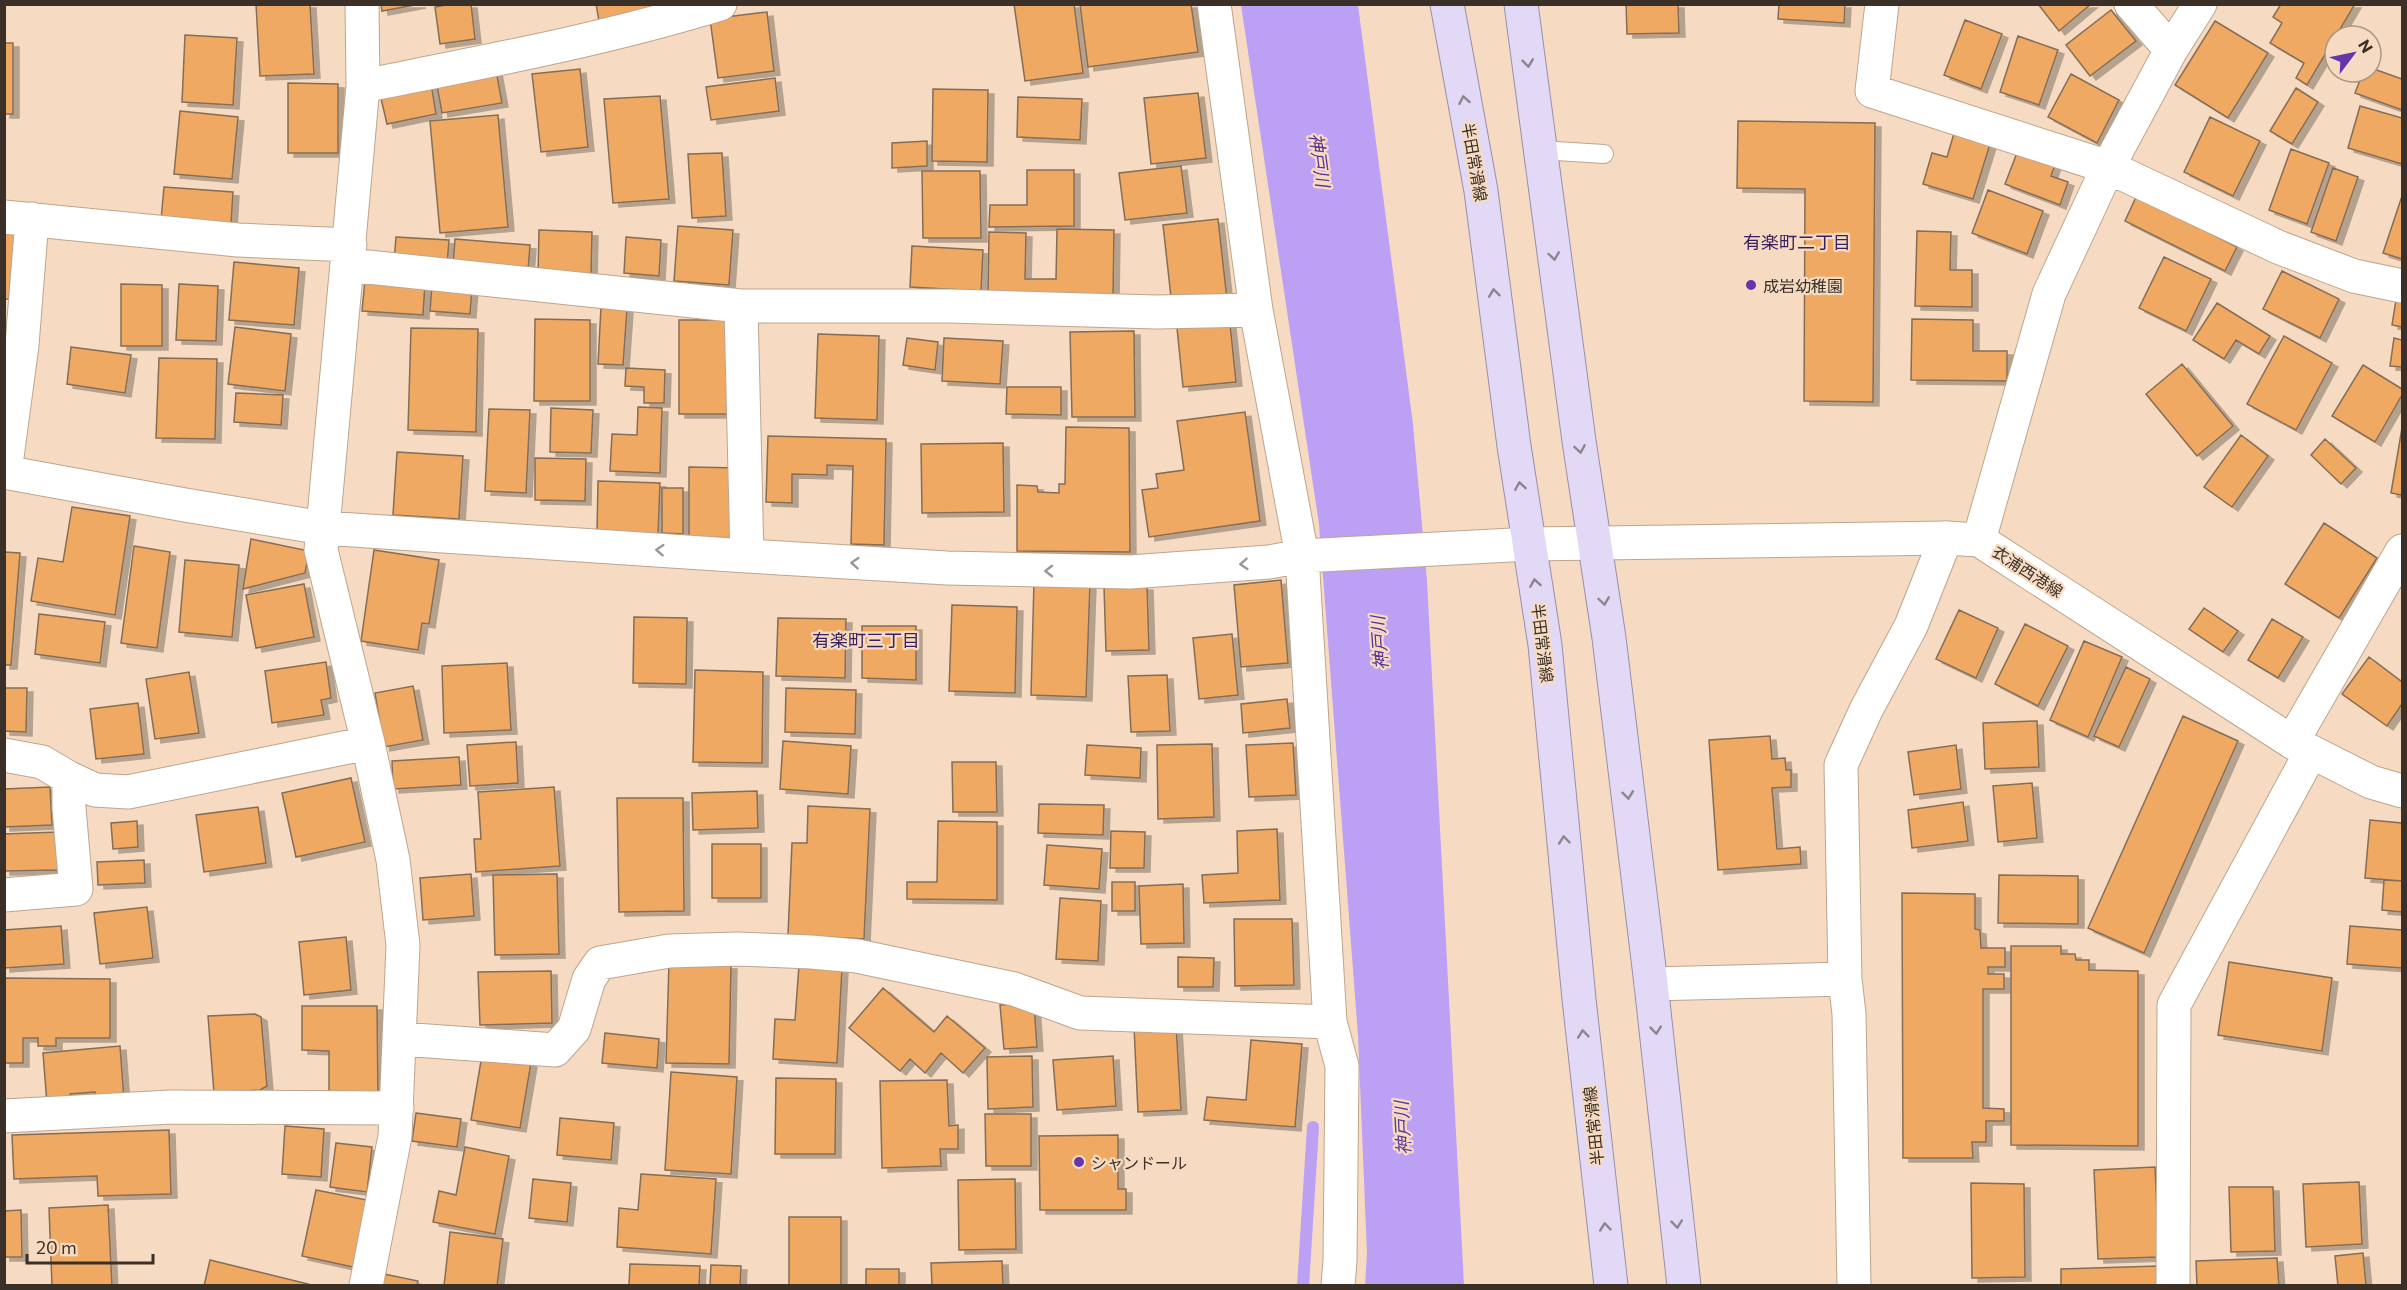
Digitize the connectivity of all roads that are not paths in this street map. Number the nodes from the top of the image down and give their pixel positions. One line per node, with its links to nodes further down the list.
1 (362, 4): 10 (street)
2 (720, 4): 10 (street)
3 (1215, 4): 18 (street)
4 (1447, 4): 24 (main road, 半田常滑線, one-way to 4)
5 (1521, 4): 11 (main road, one-way to 11)
6 (1882, 4): 13 (street)
7 (2131, 4): 9 (street)
8 (2200, 4): 9 (street)
9 (2171, 50): 13 (street)
10 (363, 86): 15 (street)
11 (1540, 150): 12 (lane); 23 (main road, one-way to 23)
12 (1604, 154)
13 (2108, 167): 16 (street); 22 (street)
14 (19, 218): 15 (street); 19 (street)
15 (350, 255): 17 (street); 20 (street)
16 (2403, 286)
17 (741, 306): 18 (street); 26 (street)
18 (1256, 310): 27 (street)
19 (5, 472): 20 (street, 衣浦西港線)
20 (322, 528): 26 (street, 衣浦西港線, one-way to 20); 28 (street)
21 (1946, 538): 22 (street, 衣浦西港線); 23 (street, 衣浦西港線); 34 (street)
22 (1979, 540): 29 (street, 衣浦西港線)
23 (1595, 543): 24 (street, 衣浦西港線); 35 (main road, one-way to 35)
24 (1529, 544): 27 (street, 衣浦西港線); 42 (main road, 半田常滑線, one-way to 24)
25 (2403, 551): 29 (street)
26 (747, 556): 27 (street, 衣浦西港線, one-way to 26)
27 (1302, 556): 36 (street)
28 (368, 743): 31 (street); 37 (street)
29 (2301, 747): 32 (street, 衣浦西港線); 45 (street)
30 (4, 755): 31 (street)
31 (69, 778): 33 (street)
32 (2403, 791)
33 (4, 894)
34 (1845, 979): 35 (street); 44 (street)
35 (1652, 984): 43 (main road, one-way to 43)
36 (1330, 1022): 37 (street); 41 (street)
37 (400, 1039): 38 (street)
38 (397, 1108): 39 (street); 40 (street)
39 (4, 1116)
40 (366, 1286)
41 (1338, 1286)
42 (1611, 1286)
43 (1684, 1286)
44 (1854, 1286)
45 (2173, 1286)

